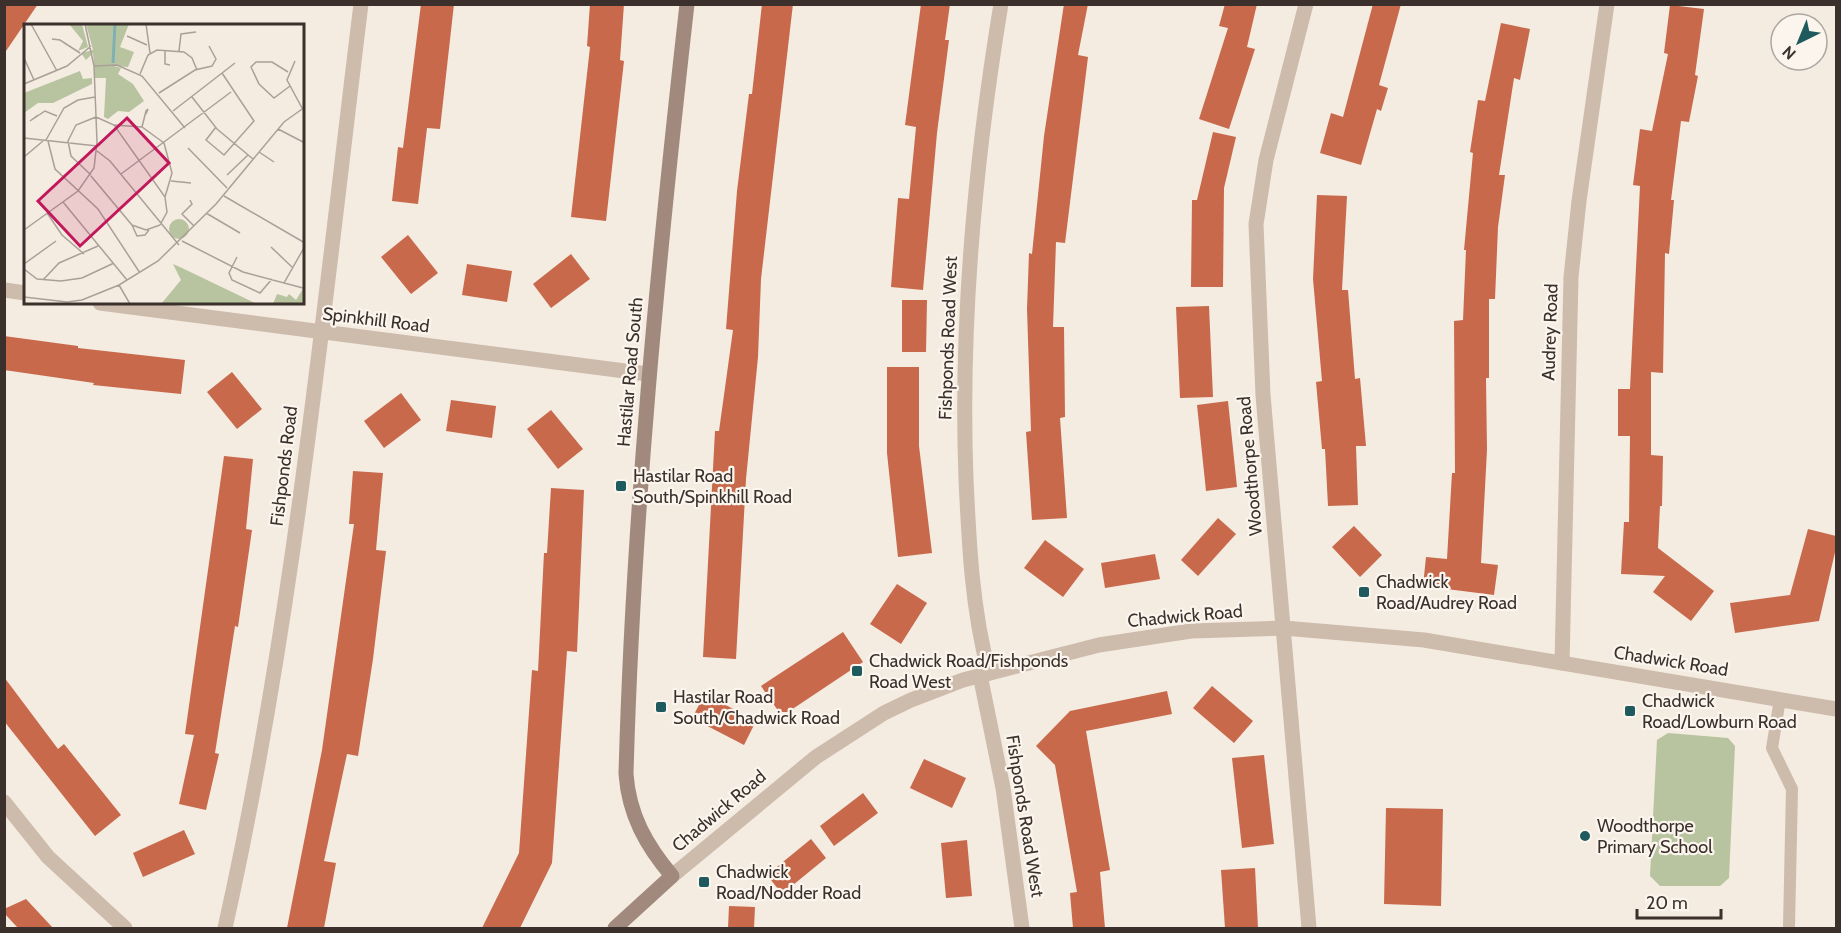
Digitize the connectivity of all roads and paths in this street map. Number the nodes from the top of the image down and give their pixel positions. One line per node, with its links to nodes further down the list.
1 (361, 4): 9 (street, Fishponds Road)
2 (687, 4): 10 (street, Hastilar Road South)
3 (1001, 4): 13 (street, Fishponds Road West)
4 (1306, 4): 11 (street, Woodthorpe Road)
5 (1607, 4): 12 (street, Audrey Road)
6 (4, 290): 7 (street)
7 (24, 293)
8 (107, 304): 9 (street, Spinkhill Road)
9 (320, 333): 10 (street, Spinkhill Road); 20 (street, Fishponds Road)
10 (648, 374): 17 (street, Hastilar Road South)
11 (1284, 628): 12 (street, Chadwick Road); 13 (street, Chadwick Road); 23 (street, Woodthorpe Road)
12 (1562, 663): 14 (street, Chadwick Road)
13 (984, 674): 17 (street, Chadwick Road); 22 (street, Fishponds Road West)
14 (1780, 699): 15 (street, Chadwick Road); 18 (lane)
15 (1836, 709)
16 (4, 802): 19 (street)
17 (672, 876): 21 (street, Chadwick Road)
18 (1789, 926)
19 (125, 928)
20 (225, 928)
21 (617, 928)
22 (1022, 928)
23 (1309, 928)

